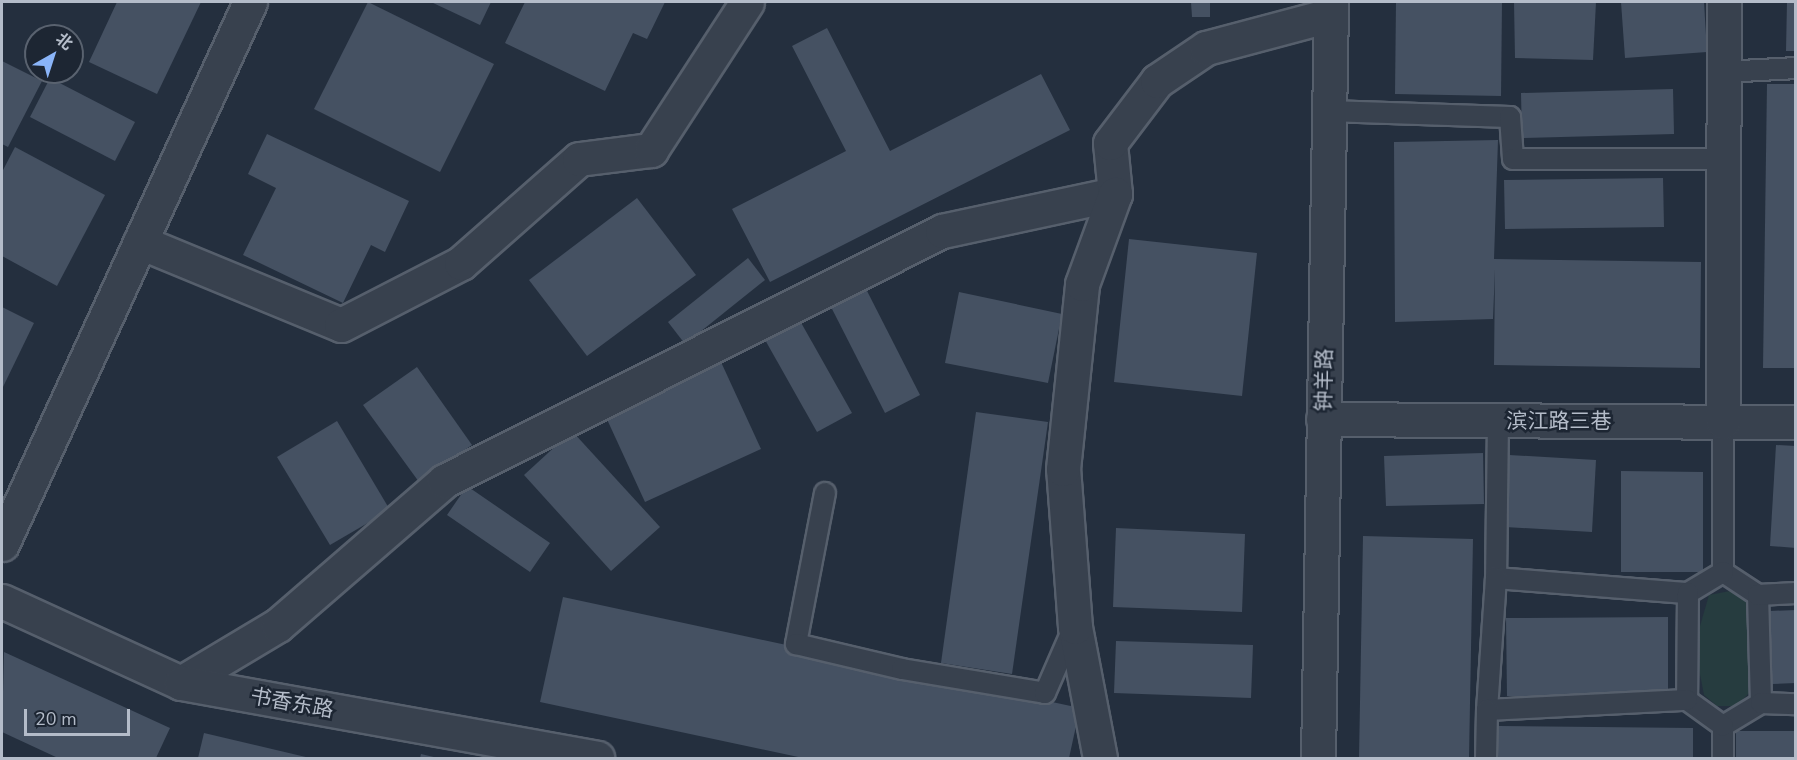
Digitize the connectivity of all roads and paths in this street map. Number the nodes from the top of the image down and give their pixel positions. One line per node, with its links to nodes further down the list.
1 (250, 2): 10 (street)
2 (747, 2): 10 (street)
3 (1724, 2): 6 (street)
4 (1330, 8): 7 (street, 钟羊路); 9 (street)
5 (1796, 68): 6 (lane)
6 (1723, 72): 8 (street)
7 (1328, 111): 8 (lane); 11 (street, 钟羊路)
8 (1723, 159): 13 (street)
9 (1115, 194): 23 (street); 24 (street)
10 (140, 242): 16 (street)
11 (1323, 419): 12 (street, 滨江路三巷); 32 (street, 钟羊路)
12 (1498, 420): 13 (street, 滨江路三巷); 18 (lane)
13 (1723, 422): 14 (street, 滨江路三巷); 17 (lane)
14 (1796, 422)
15 (825, 493): 23 (lane)
16 (2, 544)
17 (1723, 572): 19 (lane); 21 (lane)
18 (1496, 578): 19 (lane); 28 (lane)
19 (1688, 593): 25 (lane)
20 (1796, 593): 21 (lane)
21 (1758, 595): 26 (lane)
22 (2, 601): 24 (street, 书香东路)
23 (1074, 627): 31 (street)
24 (181, 683): 30 (street, 书香东路)
25 (1688, 700): 28 (lane); 29 (lane)
26 (1761, 703): 27 (lane); 29 (lane)
27 (1796, 704)
28 (1487, 710): 33 (lane)
29 (1723, 726): 34 (lane)
30 (597, 759)
31 (1100, 759)
32 (1318, 759)
33 (1486, 759)
34 (1723, 759)

